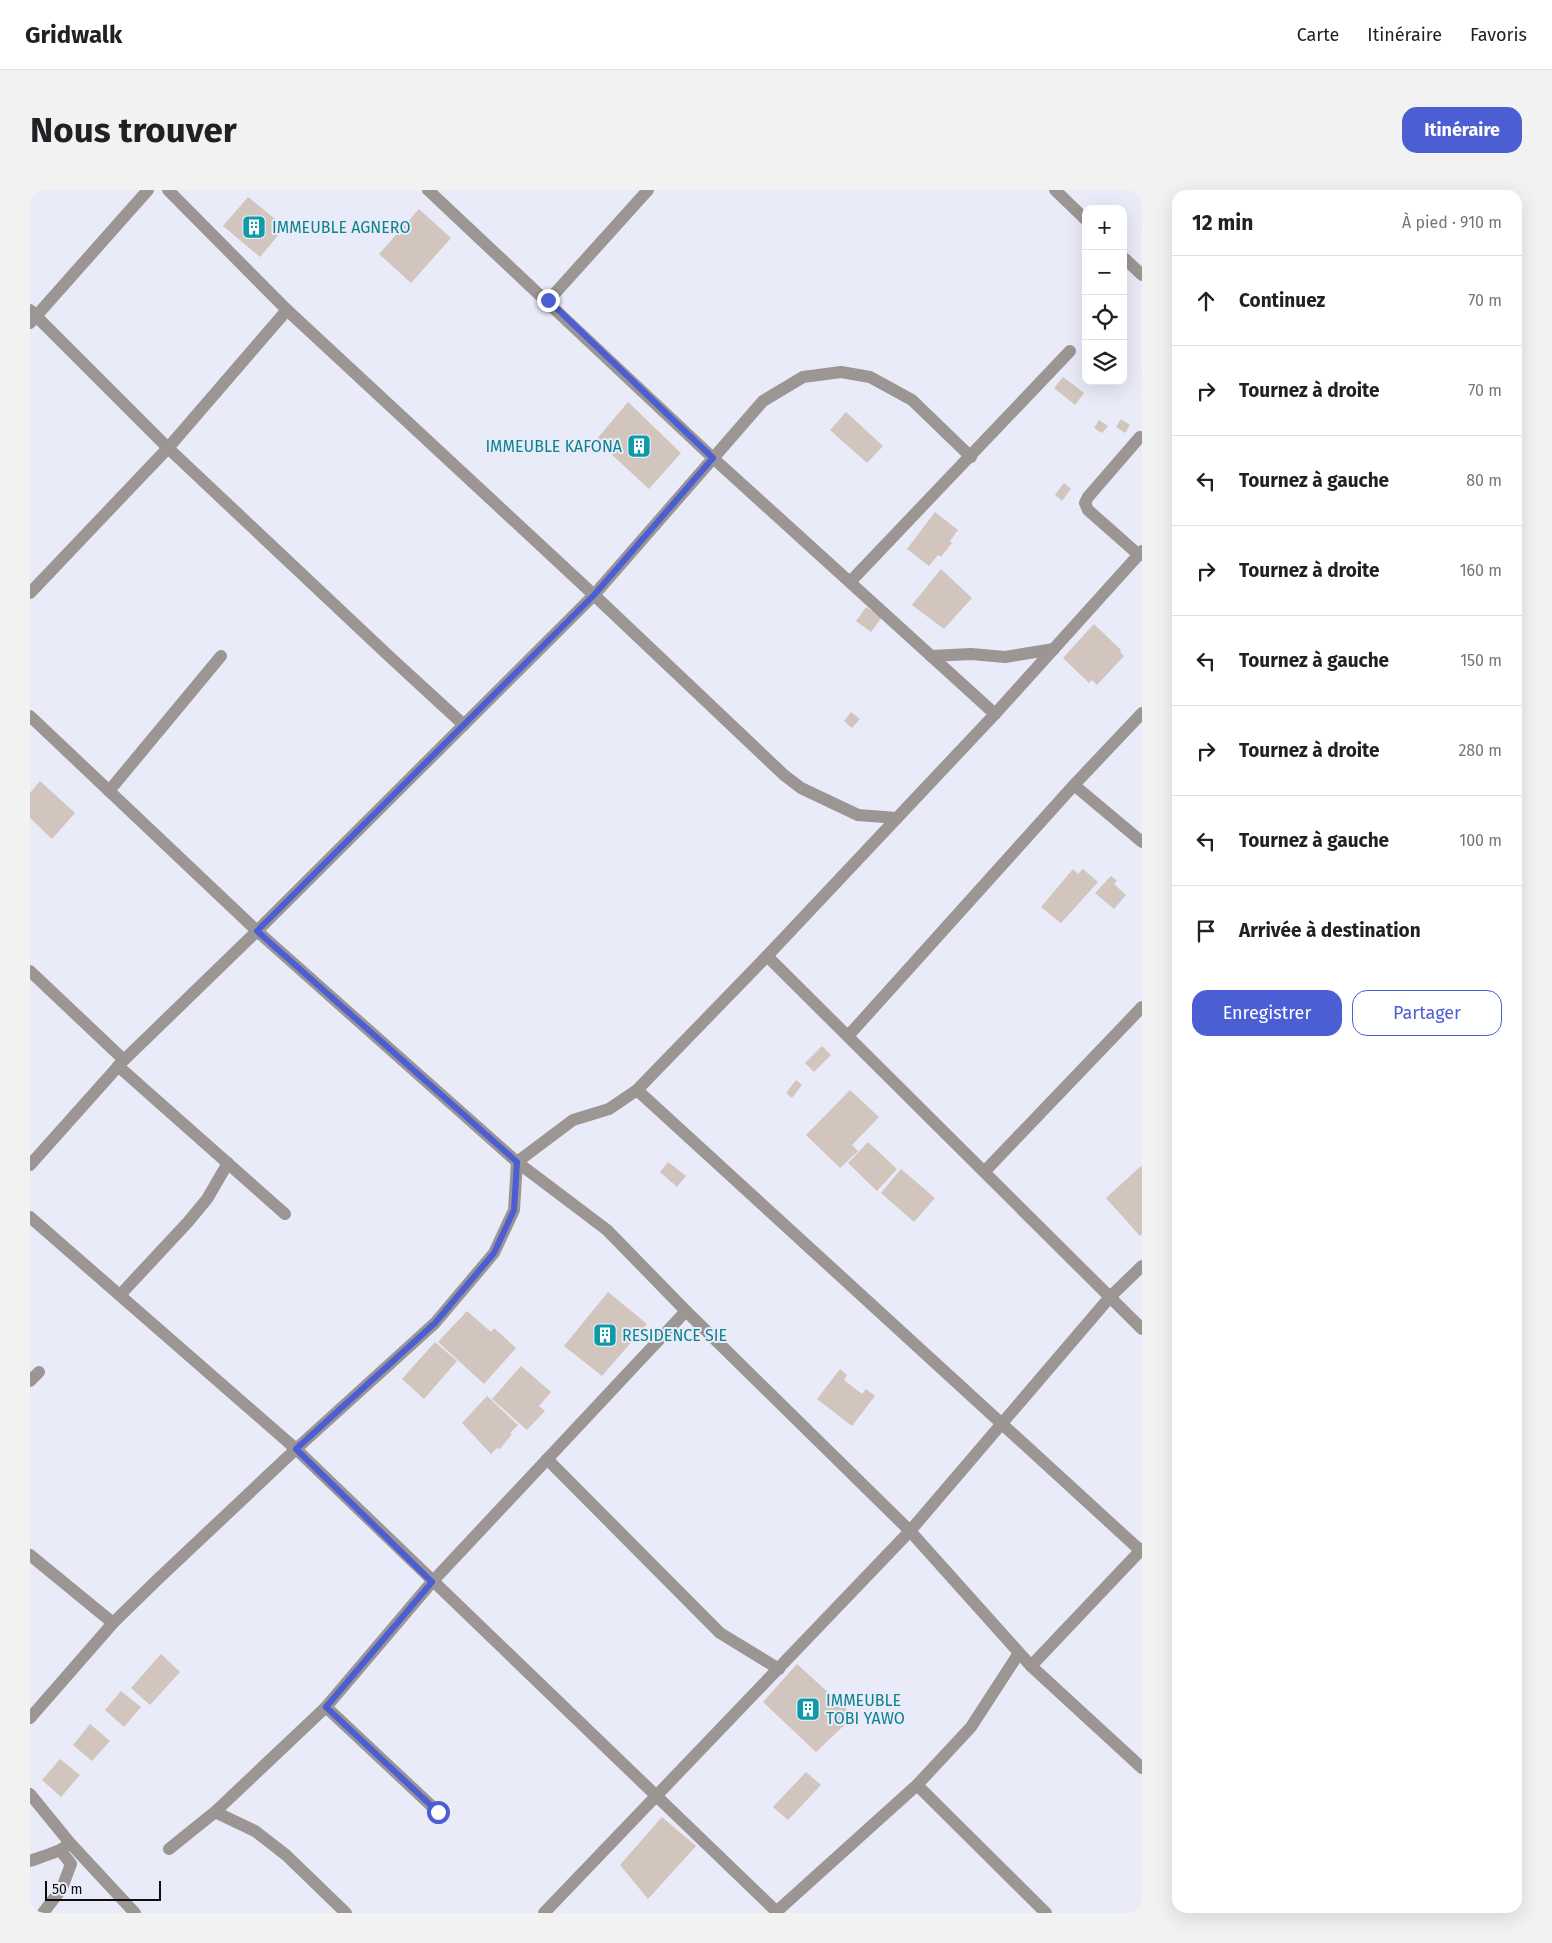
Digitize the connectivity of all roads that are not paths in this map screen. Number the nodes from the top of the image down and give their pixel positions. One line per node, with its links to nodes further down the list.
1 (148, 190): 11 (street)
2 (168, 190): 10 (street)
3 (428, 190): 9 (street)
4 (648, 190): 9 (street)
5 (1054, 190): 6 (street)
6 (1082, 216)
7 (1127, 260): 8 (street)
8 (1142, 275)
9 (548, 300): 16 (street)
10 (287, 310): 14 (street); 20 (street)
11 (32, 316): 14 (street)
12 (1070, 351): 15 (street)
13 (1140, 437): 17 (street)
14 (168, 448): 19 (street); 27 (street)
15 (971, 457): 16 (street); 18 (street)
16 (713, 458): 18 (street); 20 (street)
17 (1140, 553): 21 (street)
18 (850, 582): 23 (street)
19 (30, 594)
20 (594, 595): 27 (street); 30 (street)
21 (1054, 649): 23 (street); 25 (street)
22 (221, 656): 29 (street)
23 (931, 656): 25 (street)
24 (1142, 713): 28 (street)
25 (995, 714): 30 (street)
26 (30, 716): 29 (street)
27 (464, 725): 32 (street)
28 (1074, 785): 31 (street); 36 (street)
29 (109, 791): 32 (street)
30 (897, 818): 33 (street)
31 (1142, 842)
32 (257, 931): 37 (street); 39 (street)
33 (767, 956): 36 (street); 38 (street)
34 (30, 971): 37 (street)
35 (1142, 1006): 42 (street)
36 (849, 1035): 42 (street)
37 (121, 1063): 40 (street); 41 (street)
38 (637, 1090): 39 (street); 50 (street)
39 (517, 1162): 48 (street); 51 (street)
40 (228, 1163): 43 (street); 46 (street)
41 (30, 1165)
42 (985, 1171): 47 (street)
43 (285, 1214)
44 (30, 1217): 46 (street)
45 (1142, 1266): 47 (street)
46 (120, 1295): 51 (street)
47 (1110, 1297): 49 (street); 50 (street)
48 (686, 1311): 52 (street); 53 (street)
49 (1142, 1329)
50 (1001, 1424): 53 (street); 54 (street)
51 (296, 1449): 56 (street); 57 (street)
52 (547, 1459): 56 (street); 60 (street)
53 (910, 1531): 58 (street); 60 (street)
54 (1141, 1551): 59 (street)
55 (30, 1555): 57 (street)
56 (432, 1582): 61 (street); 66 (street)
57 (113, 1623): 62 (street)
58 (1019, 1653): 59 (street); 64 (street)
59 (1031, 1666): 63 (street)
60 (779, 1669): 66 (street)
61 (326, 1707): 67 (street); 68 (street)
62 (30, 1718)
63 (1142, 1768)
64 (916, 1785): 72 (street); 77 (street)
65 (30, 1794): 69 (street)
66 (656, 1797): 72 (street); 76 (street)
67 (215, 1812): 70 (street); 75 (street)
68 (438, 1812)
69 (66, 1847): 71 (street); 73 (street); 74 (street)
70 (169, 1849)
71 (30, 1861)
72 (776, 1912)
73 (43, 1913)
74 (135, 1913)
75 (346, 1913)
76 (544, 1913)
77 (1046, 1913)

